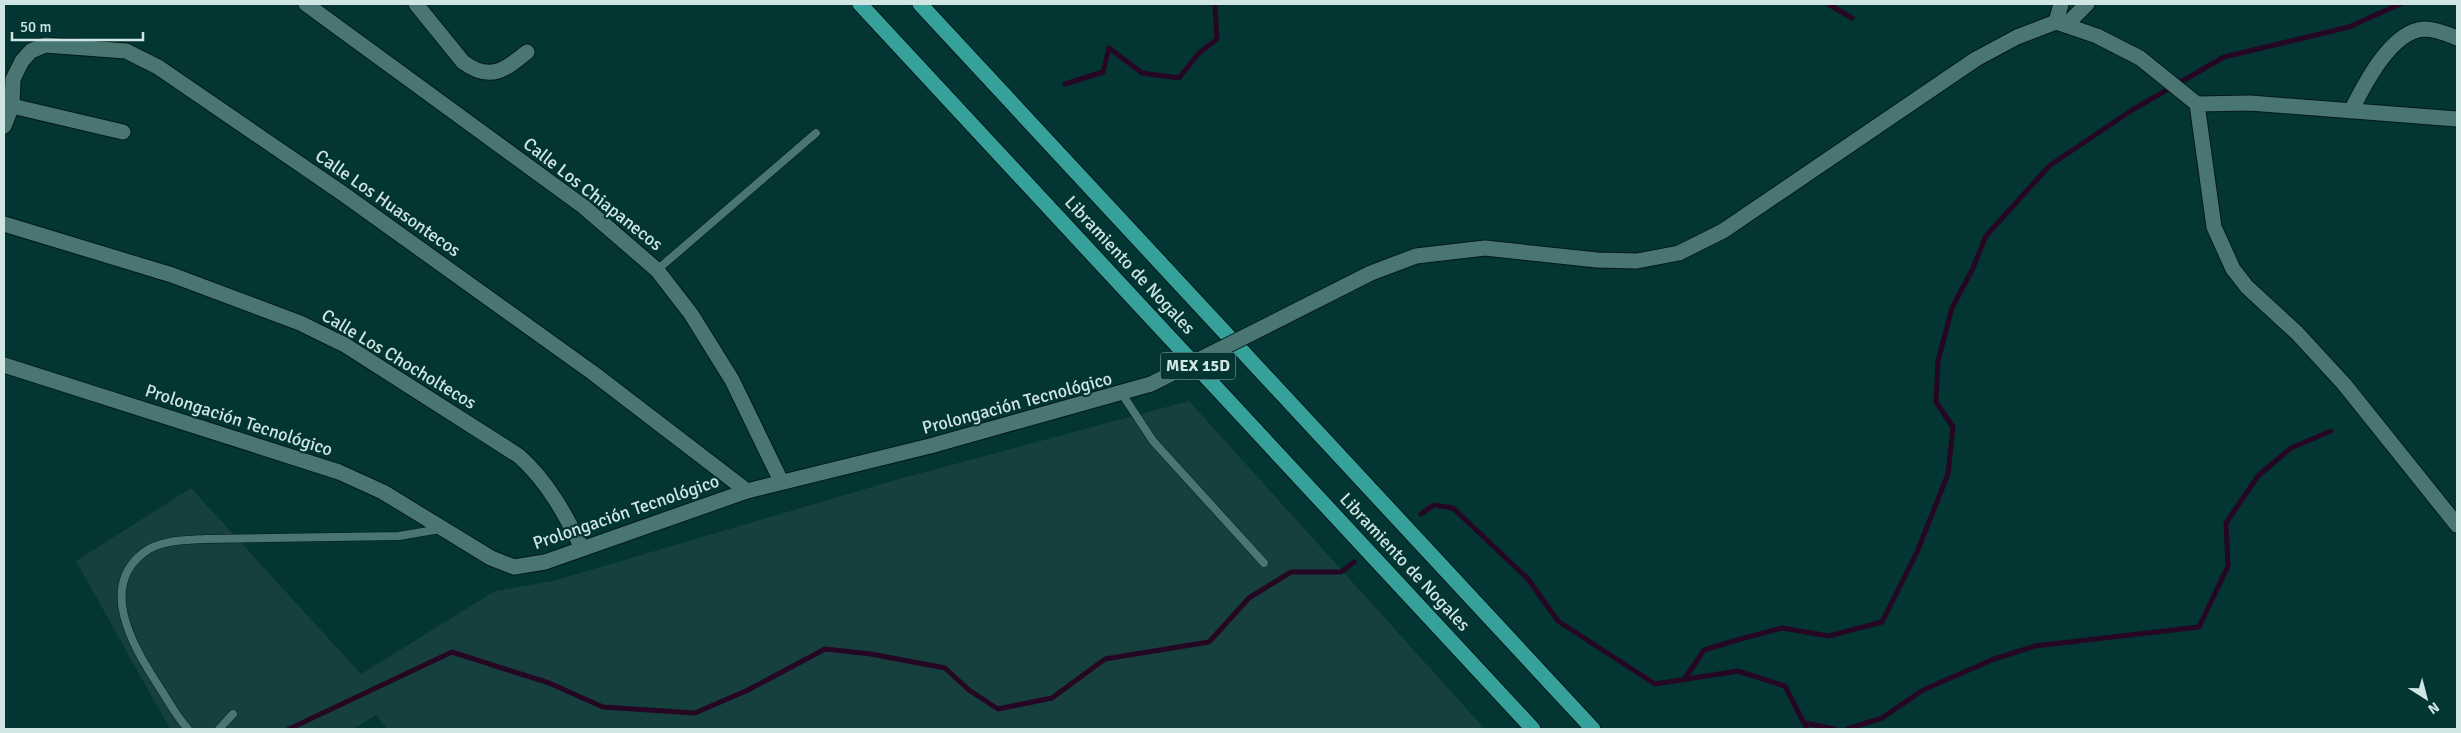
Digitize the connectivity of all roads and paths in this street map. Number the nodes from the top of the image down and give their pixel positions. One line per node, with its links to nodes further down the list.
1 (308, 4): 18 (street, Calle Los Chiapanecos)
2 (416, 4): 9 (street)
3 (860, 4): 30 (highway, Libramiento de Nogales / MEX 15D)
4 (920, 4): 31 (highway, Libramiento de Nogales / MEX 15D)
5 (2061, 4): 7 (street)
6 (2087, 4): 7 (street)
7 (2061, 23): 10 (street); 20 (street, Prolongación Tecnológico, bridge)
8 (2457, 38): 12 (street)
9 (527, 52)
10 (2197, 104): 12 (street); 23 (street)
11 (12, 106): 14 (street, Calle Los Huasontecos); 15 (street); 22 (street, Calle Los Huasontecos)
12 (2351, 111): 13 (street)
13 (2457, 119)
14 (4, 126)
15 (123, 132)
16 (816, 133): 18 (lane)
17 (4, 224): 25 (street, Calle Los Chocholtecos)
18 (657, 270): 21 (street, Calle Los Chiapanecos)
19 (4, 364): 24 (street, Prolongación Tecnológico)
20 (1122, 394): 21 (street, Prolongación Tecnológico); 26 (lane)
21 (781, 481): 22 (street, Prolongación Tecnológico)
22 (746, 491): 25 (street, Prolongación Tecnológico)
23 (2457, 525)
24 (442, 528): 25 (street, Prolongación Tecnológico); 28 (lane)
25 (582, 548)
26 (1264, 563)
27 (233, 714): 29 (lane)
28 (188, 729)
29 (219, 729)
30 (1534, 729)
31 (1593, 729)

